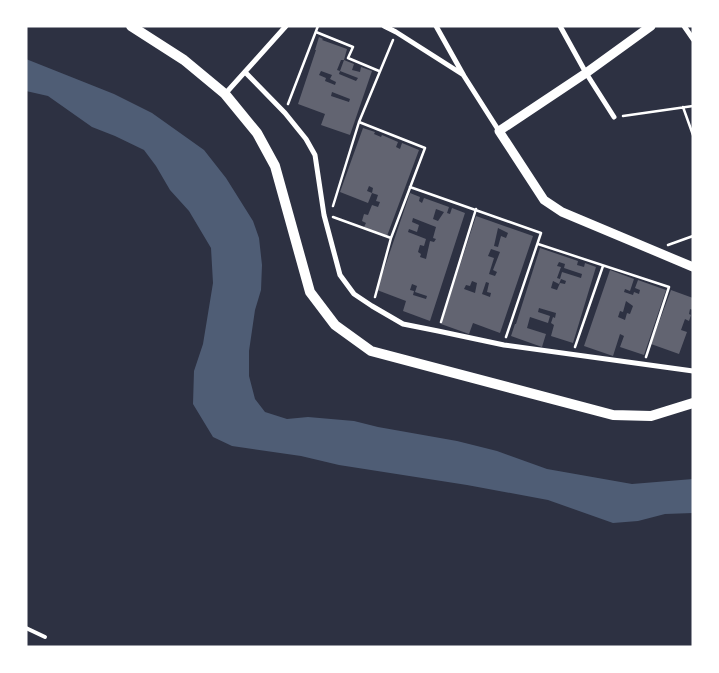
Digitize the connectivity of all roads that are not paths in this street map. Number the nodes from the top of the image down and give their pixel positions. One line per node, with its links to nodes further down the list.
1 (131, 26): 12 (main road)
2 (286, 26): 9 (street)
3 (384, 26): 11 (street)
4 (436, 26): 11 (street)
5 (560, 26): 10 (street)
6 (651, 26): 10 (street)
7 (684, 26): 8 (street)
8 (693, 39)
9 (245, 72): 12 (street); 16 (street)
10 (586, 73): 13 (street); 14 (street)
11 (464, 76): 14 (street)
12 (225, 94): 17 (main road)
13 (614, 118)
14 (499, 131): 15 (street)
15 (693, 266)
16 (693, 371)
17 (693, 403)
18 (26, 628): 19 (lane)
19 (45, 637)

